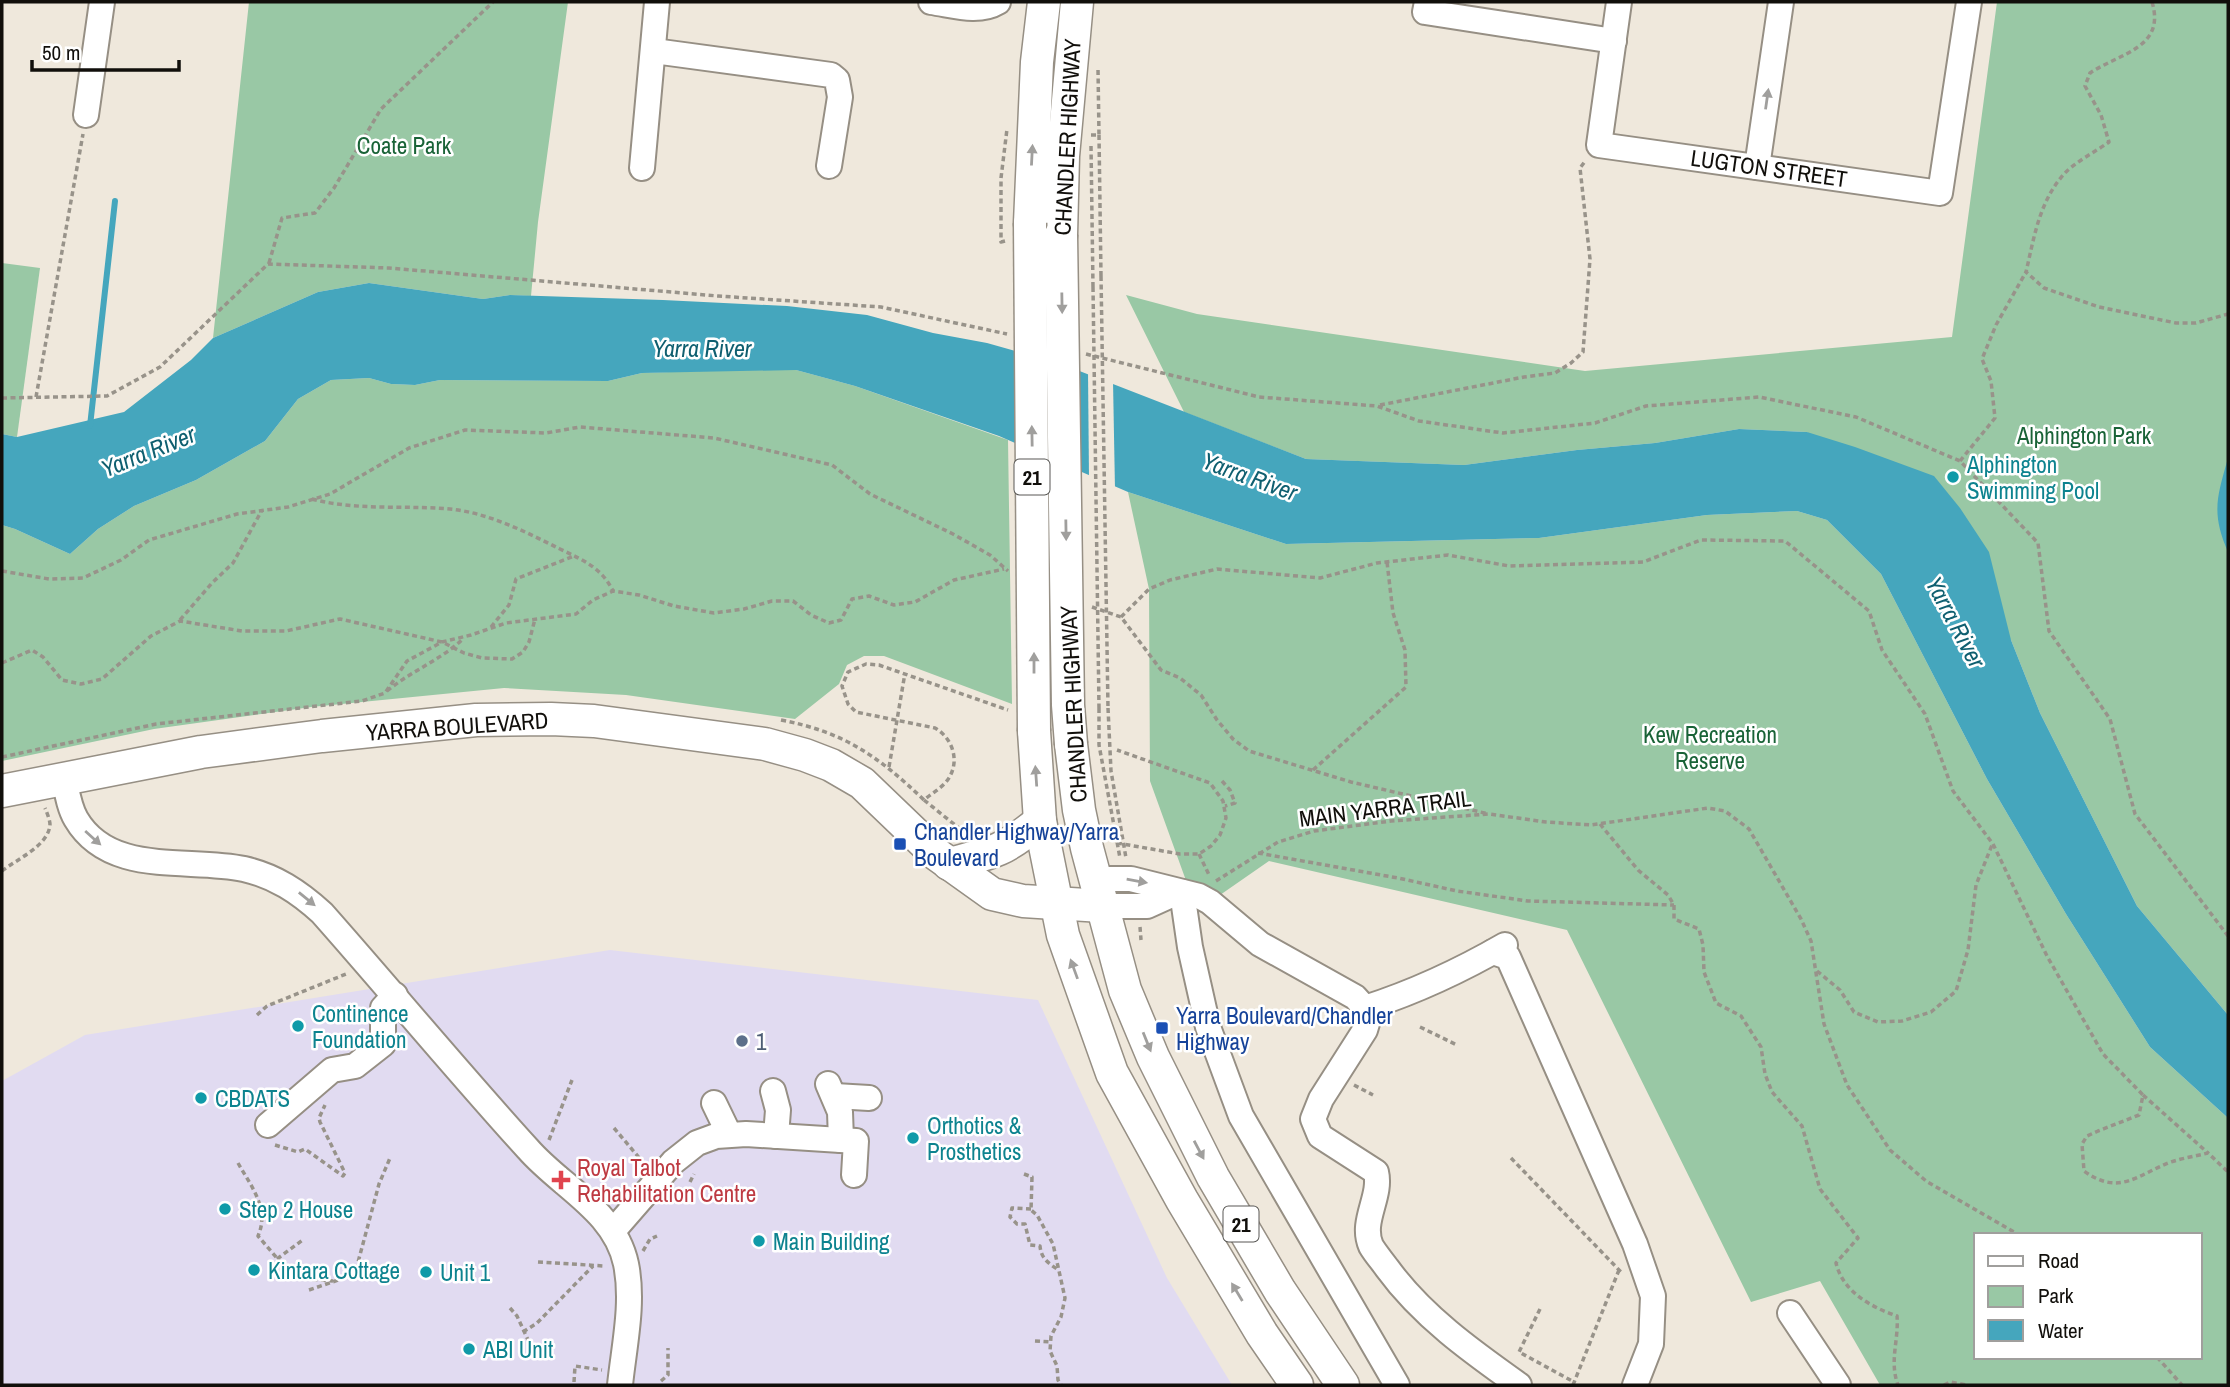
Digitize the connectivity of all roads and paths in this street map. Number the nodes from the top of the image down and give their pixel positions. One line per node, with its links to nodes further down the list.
1 (102, 2): 15 (street)
2 (493, 2): 26 (path)
3 (657, 2): 14 (street)
4 (931, 2): 5 (street)
5 (998, 2)
6 (1044, 2): 25 (main road, CHANDLER HIGHWAY / 21, one-way to 6)
7 (1077, 2): 77 (main road, CHANDLER HIGHWAY / 21, one-way to 77, bridge)
8 (1619, 2): 13 (street)
9 (1781, 2): 20 (street, one-way to 9)
10 (1969, 2): 20 (street, LUGTON STREET)
11 (2152, 2): 27 (path)
12 (1426, 7): 13 (street)
13 (1614, 41): 18 (street)
14 (654, 51): 19 (street); 21 (street)
15 (86, 115): 31 (path)
16 (1091, 135): 23 (path)
17 (1099, 135): 24 (path)
18 (1599, 145): 20 (street, LUGTON STREET); 33 (path)
19 (829, 166)
20 (1757, 167)
21 (642, 168)
22 (1001, 204): 25 (path)
23 (1092, 212): 24 (path); 70 (path, bridge)
24 (1099, 212): 70 (path, bridge)
25 (1019, 231): 67 (main road, CHANDLER HIGHWAY / 21, one-way to 25, bridge)
26 (268, 264): 29 (path); 31 (path)
27 (2026, 272): 28 (path); 34 (path)
28 (2228, 314)
29 (1012, 336)
30 (1083, 354): 33 (path)
31 (36, 397): 32 (path)
32 (2, 398)
33 (1377, 406): 34 (path)
34 (1960, 461): 80 (path)
35 (311, 499): 36 (path); 37 (path); 39 (path)
36 (262, 510): 40 (path); 46 (path)
37 (574, 556): 42 (path); 47 (path)
38 (1387, 562): 44 (path); 60 (path); 71 (path)
39 (1004, 569): 41 (path); 42 (path)
40 (2, 571)
41 (1014, 574)
42 (613, 591): 45 (path)
43 (1082, 603): 44 (path)
44 (1121, 617): 60 (path)
45 (535, 619): 47 (path); 50 (path)
46 (180, 621): 49 (path); 51 (path)
47 (489, 629): 48 (path)
48 (465, 637): 49 (path); 50 (path)
49 (442, 642): 50 (path); 53 (path)
50 (453, 648): 53 (path)
51 (2, 663)
52 (905, 673): 54 (path); 55 (path); 55 (path)
53 (384, 693): 57 (path)
54 (1010, 710)
55 (897, 720): 58 (path); 59 (path)
56 (1117, 750): 65 (path)
57 (2, 757)
58 (954, 761)
59 (889, 767)
60 (1312, 770): 66 (path)
61 (49, 781): 63 (main road, YARRA BOULEVARD); 74 (main road, YARRA BOULEVARD); 75 (path); 83 (street, one-way to 83)
62 (1222, 781): 65 (path)
63 (2, 791)
64 (924, 800): 69 (path)
65 (1224, 806): 73 (path)
66 (1489, 814): 68 (path, MAIN YARRA TRAIL); 72 (path, MAIN YARRA TRAIL)
67 (1040, 821): 74 (main road); 76 (main road, CHANDLER HIGHWAY / 21)
68 (1600, 824): 79 (path); 82 (path, MAIN YARRA TRAIL)
69 (973, 836)
70 (1124, 844): 73 (path)
71 (1993, 844): 82 (path); 92 (path)
72 (1258, 853): 73 (path, MAIN YARRA TRAIL); 79 (path)
73 (1199, 854)
74 (953, 866): 76 (main road, YARRA BOULEVARD)
75 (2, 871)
76 (1053, 892): 77 (main road, YARRA BOULEVARD); 137 (main road, CHANDLER HIGHWAY / 21, one-way to 76)
77 (1098, 892): 78 (street); 138 (main road, CHANDLER HIGHWAY / 21, one-way to 138)
78 (1180, 892): 84 (street); 139 (street)
79 (1674, 905): 143 (path)
80 (2228, 936)
81 (351, 968): 85 (path)
82 (1817, 971): 112 (path, MAIN YARRA TRAIL)
83 (395, 995): 98 (street); 105 (street)
84 (1365, 1008): 88 (street); 141 (street)
85 (257, 1015)
86 (1420, 1027): 87 (path)
87 (1457, 1045)
88 (1338, 1072): 91 (path); 140 (street)
89 (572, 1080): 105 (path)
90 (773, 1091): 99 (street)
91 (1373, 1095)
92 (2143, 1095): 101 (path); 101 (path)
93 (869, 1098): 100 (street)
94 (714, 1103): 97 (street)
95 (326, 1104): 98 (path)
96 (614, 1128): 104 (path)
97 (729, 1134): 99 (street); 111 (street)
98 (272, 1135)
99 (776, 1136): 100 (street)
100 (841, 1140): 109 (street)
101 (2208, 1153): 107 (path)
102 (390, 1158): 121 (path)
103 (1511, 1158): 119 (path)
104 (641, 1160)
105 (540, 1162): 111 (street)
106 (238, 1163): 114 (path)
107 (2228, 1172)
108 (1024, 1174): 110 (path)
109 (854, 1175)
110 (1031, 1209): 118 (path); 118 (path)
111 (613, 1231): 132 (street)
112 (2016, 1233)
113 (304, 1239): 114 (path)
114 (277, 1259): 121 (path)
115 (538, 1262): 116 (path)
116 (593, 1266): 117 (path); 126 (path)
117 (613, 1267)
118 (1058, 1270): 128 (path)
119 (1619, 1270): 120 (path); 135 (path)
120 (1628, 1280)
121 (333, 1282): 122 (path)
122 (309, 1290)
123 (510, 1308): 126 (path)
124 (1540, 1309): 135 (path)
125 (1790, 1313): 142 (street)
126 (523, 1332): 130 (path)
127 (1035, 1341): 128 (path)
128 (1051, 1342): 136 (path)
129 (668, 1348): 133 (path)
130 (534, 1353)
131 (2159, 1359): 146 (path)
132 (612, 1378): 134 (path)
133 (661, 1381)
134 (574, 1382)
135 (1574, 1384)
136 (1061, 1385)
137 (1297, 1385)
138 (1343, 1385)
139 (1397, 1385)
140 (1519, 1385)
141 (1635, 1385)
142 (1838, 1385)
143 (1898, 1385)
144 (1944, 1385): 145 (path)
145 (1967, 1385)
146 (2182, 1385)

